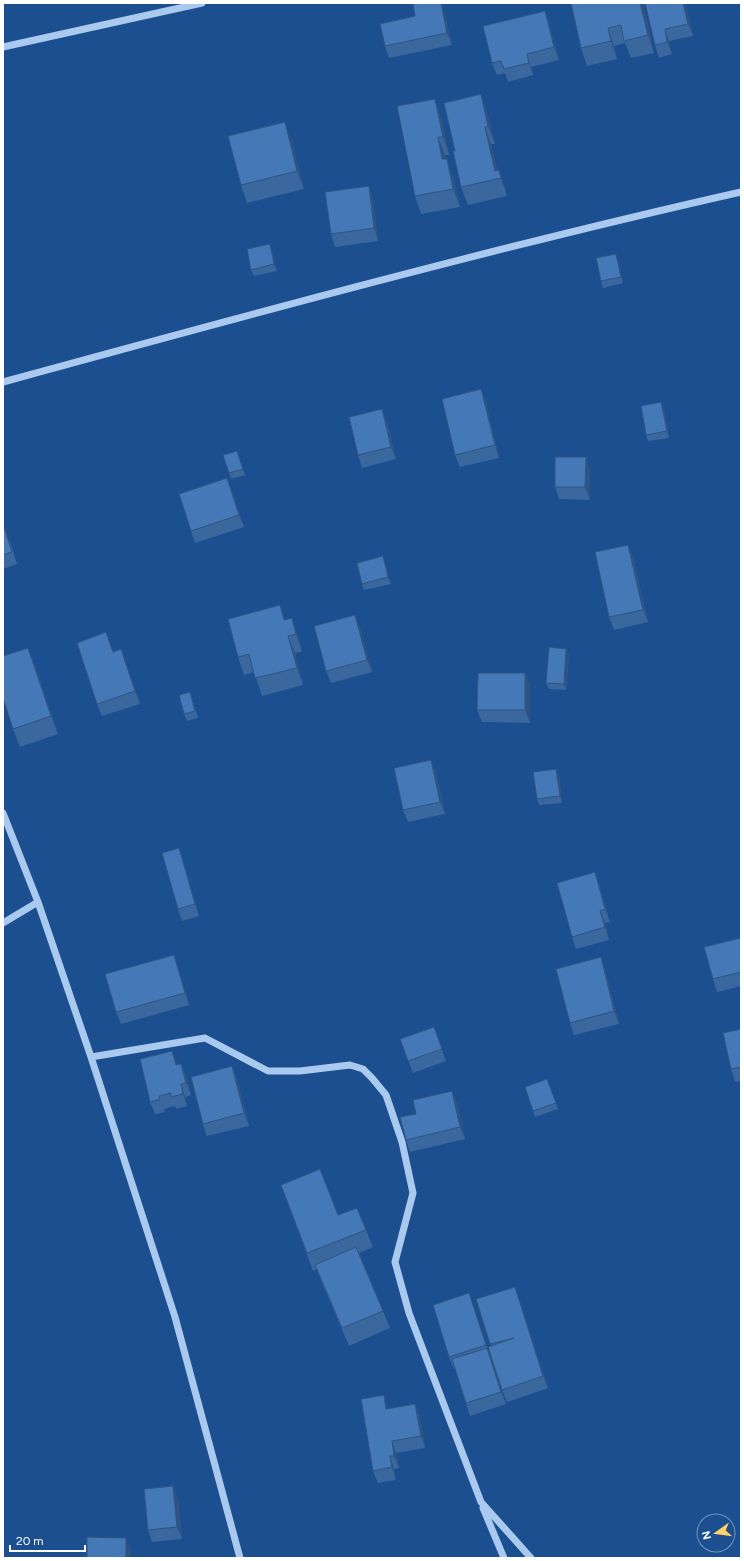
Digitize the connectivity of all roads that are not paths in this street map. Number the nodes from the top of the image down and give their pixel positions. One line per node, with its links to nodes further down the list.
1 (202, 3): 2 (street)
2 (3, 47)
3 (741, 192): 4 (street)
4 (3, 382)
5 (3, 813): 6 (street)
6 (38, 902): 7 (street); 8 (street)
7 (3, 923)
8 (91, 1057): 9 (street); 10 (street)
9 (481, 1502): 11 (street); 12 (street)
10 (240, 1558)
11 (504, 1558)
12 (531, 1558)

